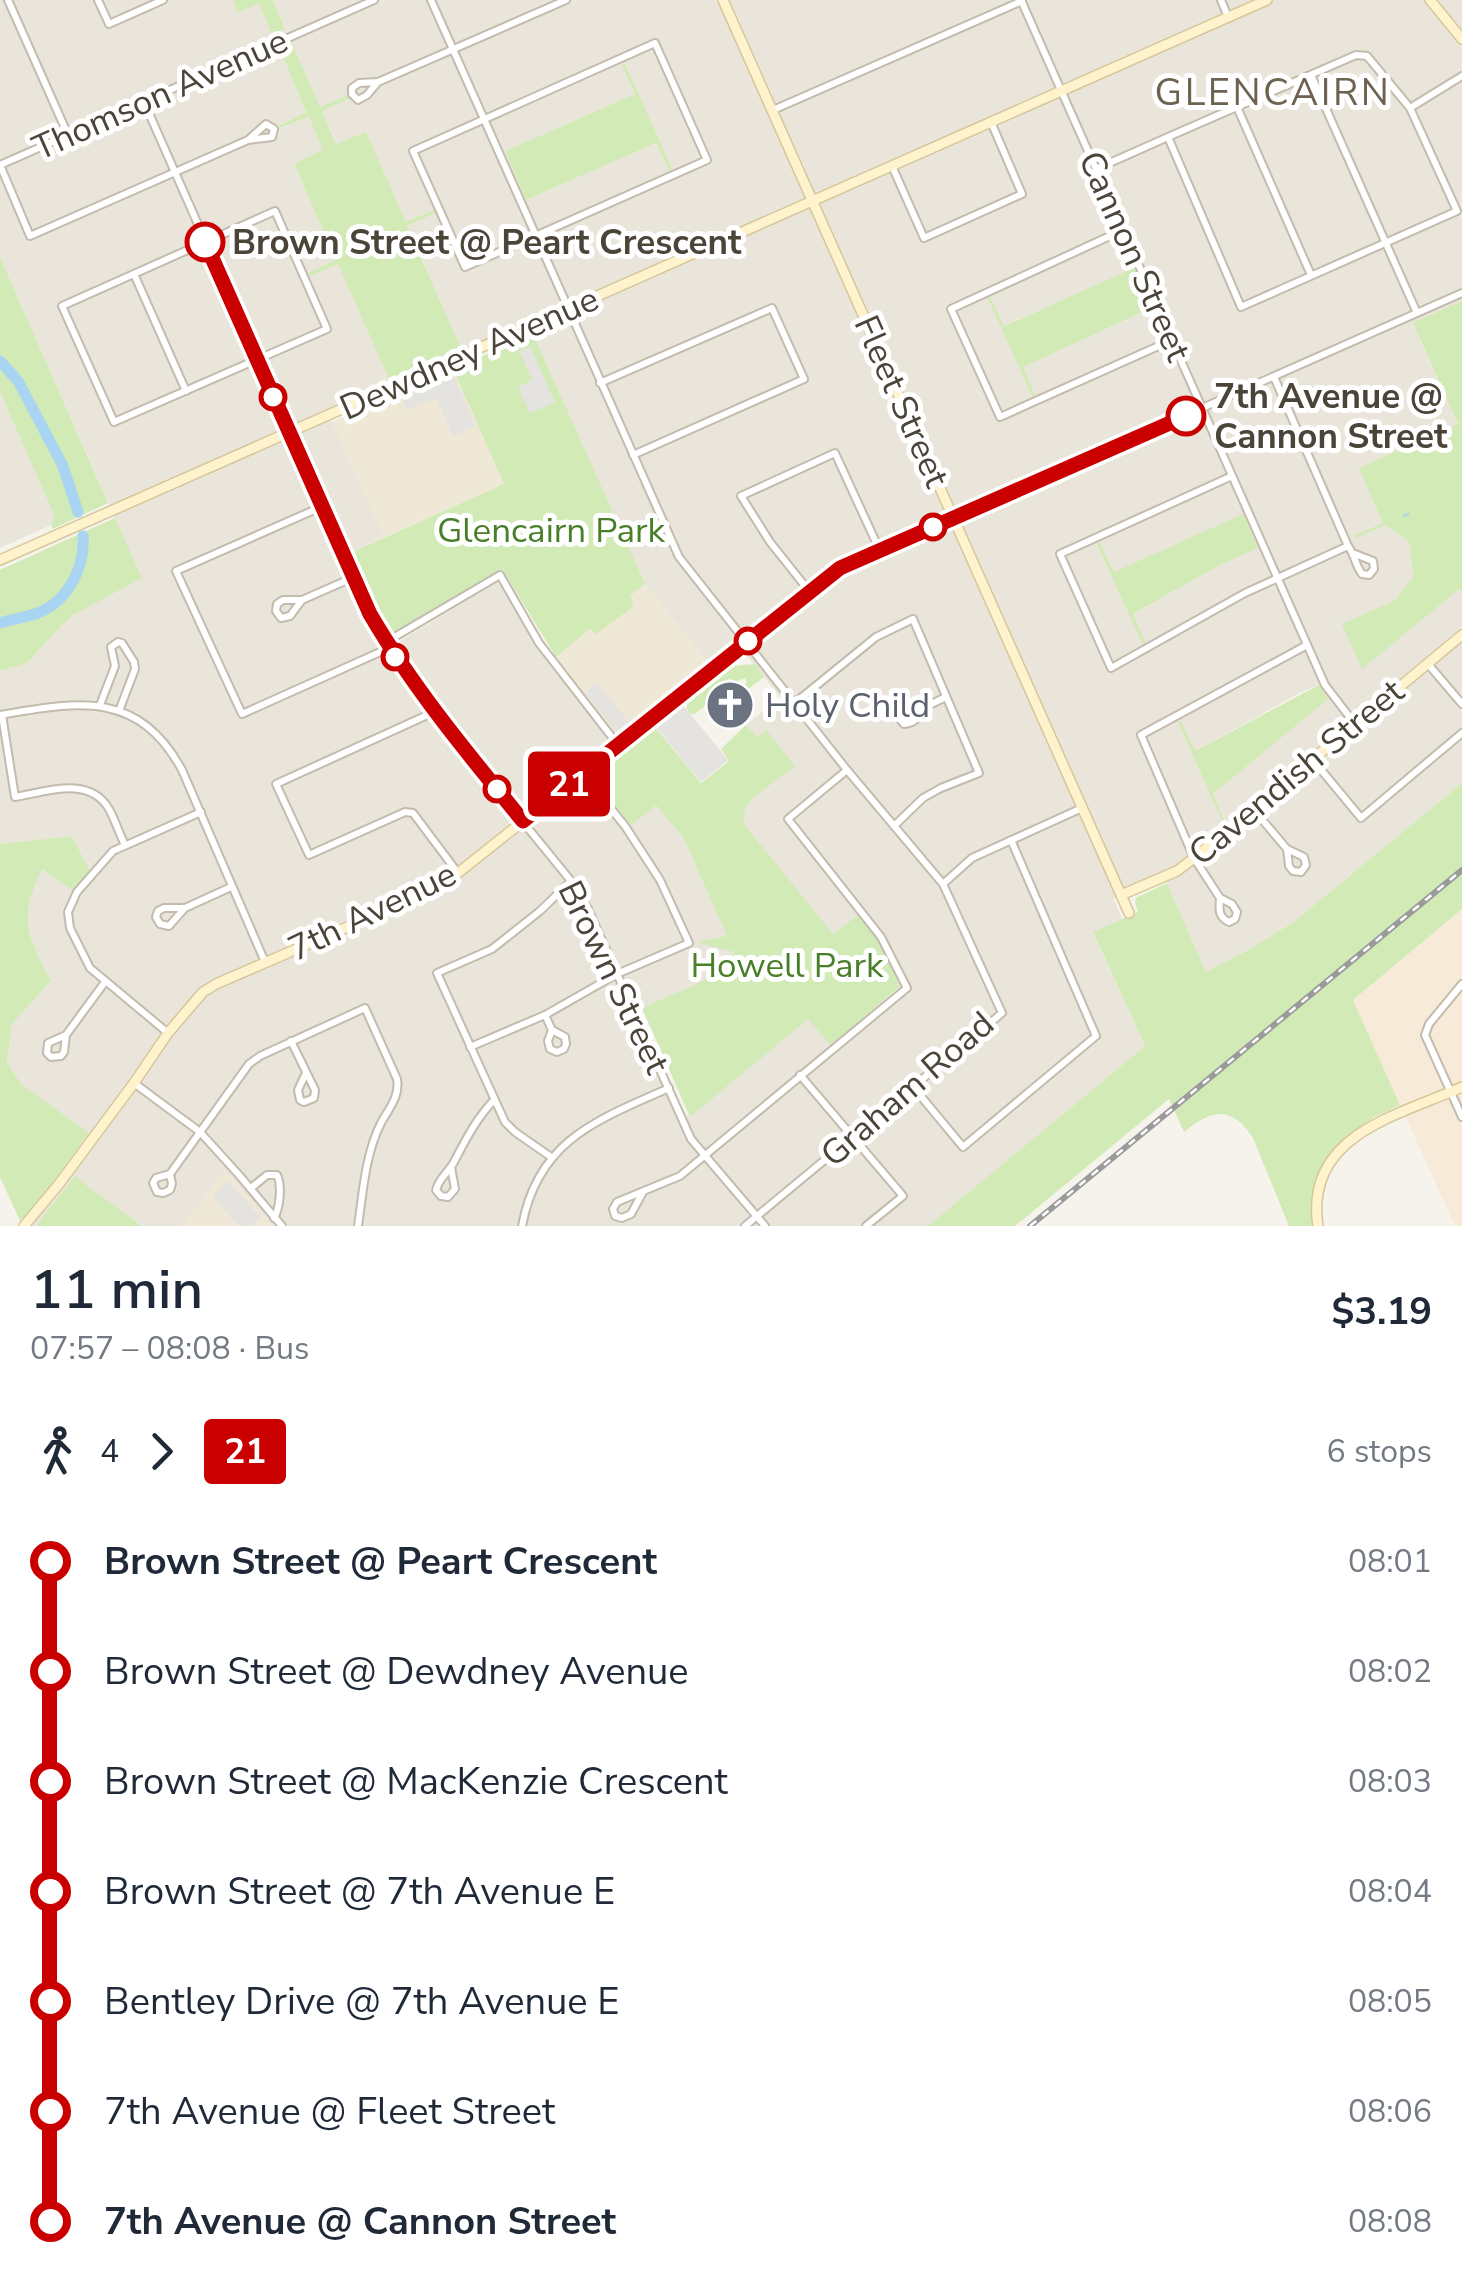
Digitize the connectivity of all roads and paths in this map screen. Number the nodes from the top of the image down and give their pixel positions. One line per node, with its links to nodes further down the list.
1 (8, 0): 25 (street)
2 (98, 0): 3 (street)
3 (163, 0)
4 (374, 0): 19 (street, Thomson Avenue)
5 (431, 0): 14 (street, Graham Road)
6 (566, 0): 14 (street)
7 (724, 0): 22 (street, Fleet Street)
8 (1022, 0): 18 (street, Cannon Street); 22 (street)
9 (1221, 0): 12 (street)
10 (1267, 0): 12 (street, Dewdney Avenue)
11 (1430, 0): 13 (street)
12 (1228, 17): 18 (street, Dewdney Avenue)
13 (1462, 39)
14 (453, 49): 17 (street); 23 (street, Graham Road)
15 (1310, 75): 20 (street); 21 (street); 36 (street)
16 (1462, 76): 21 (street)
17 (378, 82)
18 (1062, 91): 24 (street, Dewdney Avenue); 30 (street, Cannon Street)
19 (144, 102): 25 (street, Thomson Avenue); 31 (street, Brown Street)
20 (1237, 107): 26 (street); 38 (street)
21 (1410, 108): 36 (street)
22 (773, 110): 32 (street, Fleet Street)
23 (483, 119): 34 (street, Graham Road); 34 (street); 34 (street)
24 (991, 122): 29 (street, Dewdney Avenue); 29 (street)
25 (68, 135): 28 (street, Thomson Avenue)
26 (1168, 137): 30 (street); 38 (street)
27 (248, 140): 31 (street)
28 (0, 164): 31 (street)
29 (892, 166): 32 (street, Dewdney Avenue)
30 (1096, 169): 33 (street, Cannon Street)
31 (175, 172): 35 (street, Brown Street)
32 (812, 201): 40 (street, Dewdney Avenue); 52 (street, Fleet Street)
33 (1123, 230): 42 (street, Cannon Street); 42 (street)
34 (536, 236): 40 (street, Graham Road)
35 (205, 242): 37 (street); 43 (street, Brown Street); 43 (street)
36 (1384, 243): 38 (street); 41 (street)
37 (134, 274): 46 (street); 46 (street)
38 (1311, 275)
39 (1462, 293): 41 (street, 7th Avenue)
40 (568, 310): 45 (street, Graham Road); 48 (street, Dewdney Avenue)
41 (1417, 313): 44 (street, 7th Avenue)
42 (1172, 340): 47 (street, Cannon Street)
43 (257, 360): 46 (street); 48 (street, Brown Street)
44 (1274, 376): 47 (street, 7th Avenue); 53 (street)
45 (600, 384): 49 (street, Graham Road); 49 (street)
46 (186, 391)
47 (1203, 408): 50 (street, Cannon Street); 52 (street, 7th Avenue)
48 (289, 432): 51 (street, Brown Street); 56 (street, Dewdney Avenue)
49 (632, 455): 62 (street, Graham Road)
50 (1232, 476): 58 (street, Cannon Street); 58 (street)
51 (321, 507): 57 (street, Brown Street); 63 (street)
52 (954, 518): 54 (street, 7th Avenue); 80 (street, Fleet Street)
53 (1348, 546): 55 (street); 58 (street)
54 (880, 551): 59 (street, 7th Avenue); 59 (street)
55 (1354, 554)
56 (0, 560)
57 (352, 578): 60 (street); 63 (street, Brown Street)
58 (1278, 579): 64 (street, Cannon Street)
59 (809, 591): 62 (street, 7th Avenue)
60 (302, 600)
61 (1462, 636): 65 (street, Cavendish Street)
62 (746, 643): 67 (street, Graham Road); 76 (street, 7th Avenue)
63 (388, 645): 72 (street, Brown Street); 76 (street)
64 (1307, 645): 74 (street, Cannon Street); 88 (street)
65 (1428, 664): 68 (street); 74 (street, Cavendish Street)
66 (946, 697): 67 (street); 70 (street); 84 (street)
67 (795, 702): 78 (street, Graham Road)
68 (1462, 704)
69 (100, 705): 71 (street); 71 (street); 73 (street)
70 (922, 708)
71 (119, 711): 82 (street)
72 (434, 712): 83 (street, Brown Street); 89 (street)
73 (1, 715): 86 (street)
74 (1356, 725): 77 (street, Cavendish Street)
75 (1462, 733): 77 (street)
76 (618, 745): 79 (street, 7th Avenue)
77 (1313, 760): 81 (street, Cavendish Street)
78 (847, 770): 84 (street, Graham Road); 108 (street)
79 (582, 773): 83 (street, 7th Avenue); 98 (street)
80 (1082, 808): 85 (street); 93 (street, Fleet Street)
81 (1254, 809): 87 (street); 88 (street, Cavendish Street)
82 (201, 812): 86 (street); 92 (street)
83 (523, 821): 89 (street, 7th Avenue); 90 (street, Brown Street)
84 (894, 826): 91 (street, Graham Road)
85 (1011, 840): 91 (street); 112 (street)
86 (125, 845): 99 (street)
87 (1286, 848)
88 (1194, 858): 93 (street, Cavendish Street); 94 (street)
89 (458, 873): 97 (street, 7th Avenue)
90 (571, 881): 98 (street, Brown Street); 106 (street)
91 (943, 884): 112 (street, Graham Road)
92 (231, 887): 95 (street); 97 (street)
93 (1122, 894): 96 (street, Fleet Street)
94 (1220, 898)
95 (185, 908)
96 (1129, 913)
97 (265, 962): 103 (street, 7th Avenue)
98 (617, 974): 101 (street); 111 (street, Brown Street)
99 (106, 982): 103 (street); 104 (street)
100 (1462, 984): 113 (street)
101 (545, 1015): 102 (street); 106 (street)
102 (552, 1030)
103 (168, 1033): 109 (street, 7th Avenue)
104 (66, 1036)
105 (291, 1042): 107 (street); 116 (street); 128 (street)
106 (470, 1047): 114 (street)
107 (306, 1073)
108 (800, 1075): 117 (street); 118 (street)
109 (134, 1084): 116 (street); 126 (street, 7th Avenue)
110 (1462, 1087): 113 (street)
111 (669, 1088): 118 (street, Brown Street); 119 (street)
112 (914, 1088): 117 (street, Graham Road)
113 (1451, 1092): 115 (street); 133 (street)
114 (494, 1100): 119 (street); 120 (street)
115 (1462, 1117)
116 (200, 1132): 121 (street); 122 (street)
117 (852, 1138): 124 (street, Graham Road); 132 (street)
118 (705, 1155): 123 (street); 124 (street, Brown Street)
119 (551, 1158): 129 (street)
120 (451, 1167)
121 (170, 1174)
122 (251, 1188): 125 (street); 125 (street)
123 (644, 1192): 123 (street)
124 (756, 1216): 130 (street, Graham Road); 131 (street, Brown Street)
125 (274, 1218): 127 (street)
126 (24, 1226)
127 (282, 1226)
128 (358, 1226)
129 (522, 1226)
130 (745, 1226)
131 (765, 1226)
132 (866, 1226)
133 (1318, 1226)

